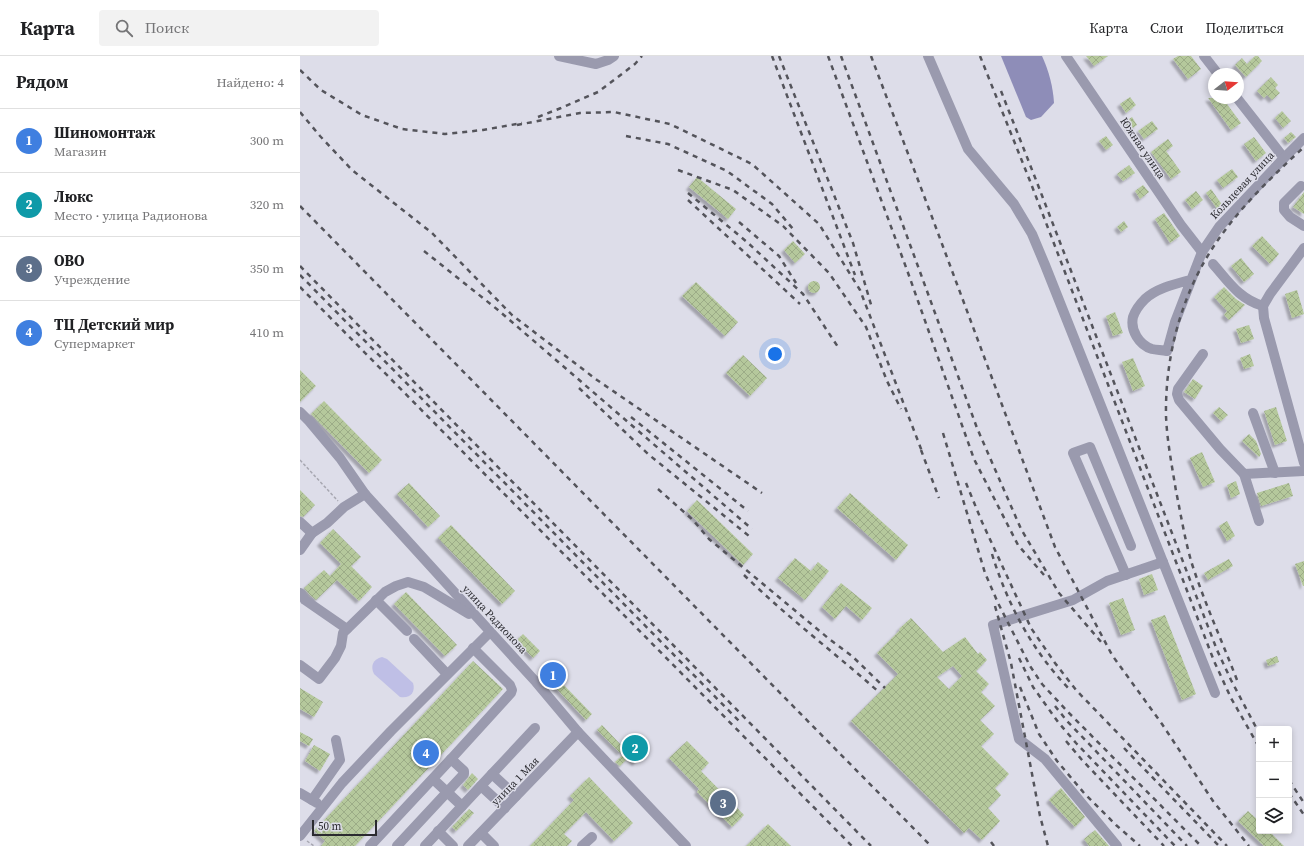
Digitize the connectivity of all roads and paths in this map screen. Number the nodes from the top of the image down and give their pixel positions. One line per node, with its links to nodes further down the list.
1 (559, 56): 2 (street)
2 (614, 56)
3 (928, 56): 33 (street)
4 (1066, 56): 13 (street, Южная улица)
5 (1204, 56): 6 (street)
6 (1213, 68)
7 (1242, 104): 9 (street)
8 (1304, 138): 9 (street, Кольцевая улица)
9 (1284, 158): 13 (street, Кольцевая улица)
10 (1301, 186): 11 (street)
11 (1304, 226)
12 (1304, 248): 16 (street)
13 (1202, 252): 15 (street, Кольцевая улица)
14 (1213, 264): 16 (street)
15 (1190, 280): 15 (street, Кольцевая улица)
16 (1263, 306): 21 (street)
17 (1203, 354): 24 (street)
18 (300, 412): 25 (street, улица Радионова)
19 (1253, 413): 23 (street)
20 (300, 460): 26 (path)
21 (1304, 464)
22 (1304, 472): 23 (street)
23 (1275, 473): 24 (street)
24 (1244, 474): 27 (street)
25 (365, 494): 26 (street); 37 (street, улица Радионова)
26 (344, 507): 29 (street)
27 (1259, 521)
28 (300, 522): 29 (street)
29 (312, 533): 30 (street); 32 (street)
30 (300, 535)
31 (1131, 546): 34 (street)
32 (300, 550)
33 (1163, 562): 34 (street); 43 (street)
34 (1126, 575): 70 (street)
35 (300, 593): 38 (street)
36 (376, 600): 37 (street); 38 (street); 42 (street)
37 (479, 620): 39 (street, улица Радионова)
38 (347, 629): 41 (street)
39 (490, 632): 40 (street); 45 (street, улица Радионова)
40 (473, 648): 42 (street); 47 (street)
41 (300, 665)
42 (446, 674): 56 (street)
43 (1215, 693)
44 (536, 728): 48 (street)
45 (578, 732): 53 (street, улица 1 Мая); 69 (street, улица Радионова)
46 (336, 740): 54 (street)
47 (451, 759): 49 (street); 51 (street)
48 (492, 774): 50 (street); 53 (street)
49 (433, 779): 51 (street); 62 (street)
50 (481, 786): 55 (street); 57 (street)
51 (448, 792): 55 (street); 63 (street)
52 (300, 793): 54 (street)
53 (516, 796): 57 (street, улица 1 Мая)
54 (312, 800): 56 (street)
55 (462, 806): 58 (street)
56 (324, 807): 60 (street)
57 (505, 808): 59 (street, улица 1 Мая)
58 (438, 831): 64 (street); 65 (street)
59 (481, 833): 66 (street, улица 1 Мая); 67 (street)
60 (300, 836)
61 (592, 836): 68 (street)
62 (370, 846)
63 (397, 846)
64 (425, 846)
65 (454, 846)
66 (468, 846)
67 (494, 846)
68 (582, 846)
69 (686, 846)
70 (1117, 846)

